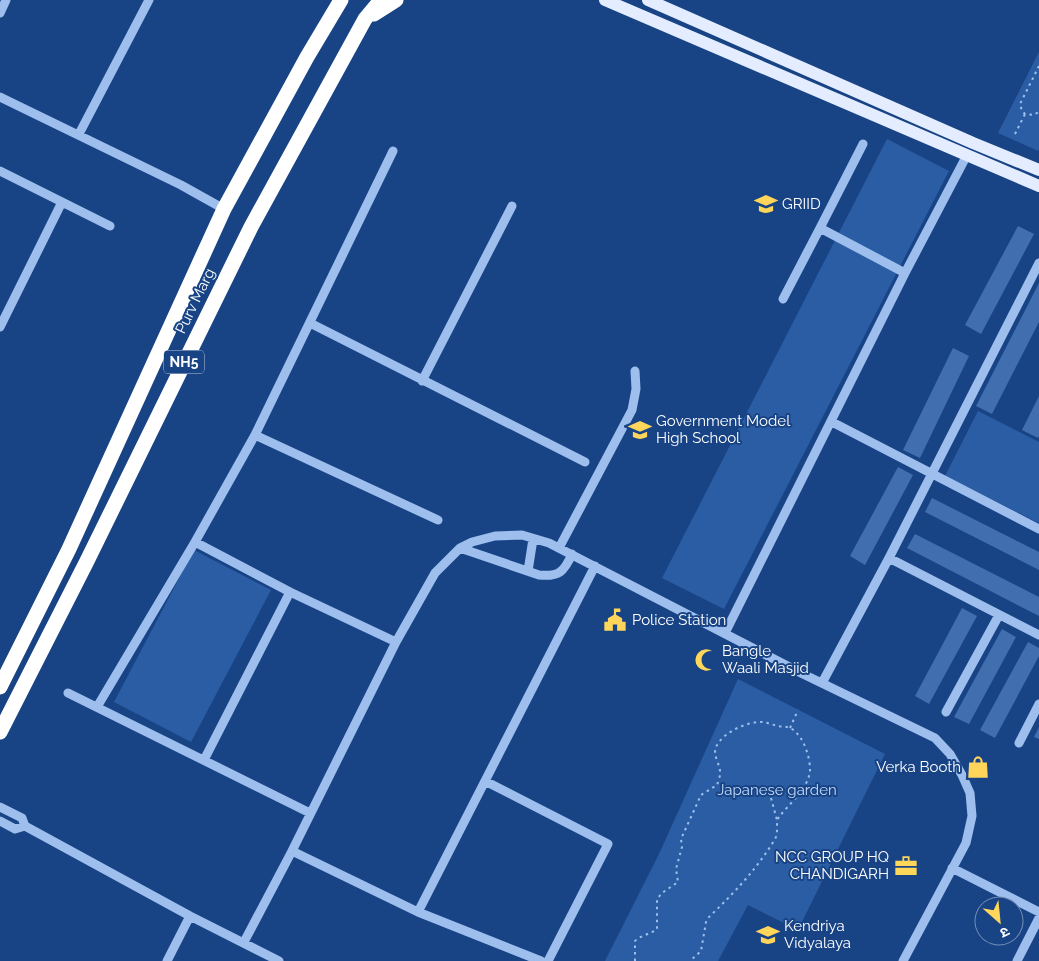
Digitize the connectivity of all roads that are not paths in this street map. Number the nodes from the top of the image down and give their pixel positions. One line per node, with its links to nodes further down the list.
1 (6, 0): 8 (street)
2 (149, 0): 11 (street)
3 (341, 0): 20 (highway, Purv Marg / NH5)
4 (380, 0): 9 (highway, Purv Marg / NH5)
5 (396, 0): 9 (highway)
6 (606, 0): 14 (main road)
7 (648, 0): 15 (main road)
8 (0, 13)
9 (365, 19): 55 (highway, Purv Marg / NH5)
10 (1, 101): 11 (street)
11 (79, 134): 20 (street)
12 (863, 144): 22 (street)
13 (393, 151): 26 (street)
14 (967, 155): 17 (main road); 24 (street)
15 (1038, 166)
16 (0, 171): 18 (street)
17 (1039, 186)
18 (62, 202): 21 (street); 27 (street)
19 (512, 206): 29 (street)
20 (224, 209): 50 (highway, Purv Marg / NH5)
21 (110, 226)
22 (820, 228): 24 (street); 25 (street)
23 (1039, 263): 33 (street)
24 (905, 274): 30 (street)
25 (783, 299)
26 (310, 323): 29 (street); 31 (street)
27 (0, 328)
28 (635, 371): 39 (street)
29 (422, 380): 32 (street)
30 (832, 422): 33 (street); 46 (street)
31 (255, 435): 34 (street); 37 (street)
32 (585, 462)
33 (932, 474): 35 (street); 41 (street)
34 (438, 520)
35 (1039, 530)
36 (533, 538): 38 (street); 39 (street); 43 (street)
37 (195, 542): 44 (street); 53 (street)
38 (460, 548): 43 (street); 48 (street)
39 (559, 548): 40 (street)
40 (572, 554): 42 (street); 43 (street)
41 (889, 558): 45 (street); 49 (street)
42 (595, 566): 46 (street); 58 (street)
43 (528, 571)
44 (290, 592): 48 (street); 57 (street)
45 (999, 615): 47 (street); 54 (street)
46 (724, 633): 49 (street)
47 (1039, 635)
48 (396, 642): 60 (street)
49 (822, 683): 64 (street)
50 (0, 687)
51 (68, 692): 53 (street)
52 (1039, 704): 56 (street)
53 (97, 707): 57 (street)
54 (946, 712)
55 (0, 732)
56 (1018, 743)
57 (204, 760): 60 (street)
58 (485, 781): 65 (street); 73 (street)
59 (0, 807): 62 (street)
60 (310, 813): 63 (street)
61 (3, 824): 62 (street)
62 (25, 826): 67 (street)
63 (292, 851): 65 (street); 69 (street)
64 (952, 868): 66 (street); 74 (street)
65 (418, 912): 72 (street)
66 (1039, 912)
67 (190, 916): 69 (street); 70 (street)
68 (1039, 918): 75 (street)
69 (244, 942): 71 (street)
70 (167, 961)
71 (279, 961)
72 (541, 961)
73 (548, 961)
74 (903, 961)
75 (1017, 961)

